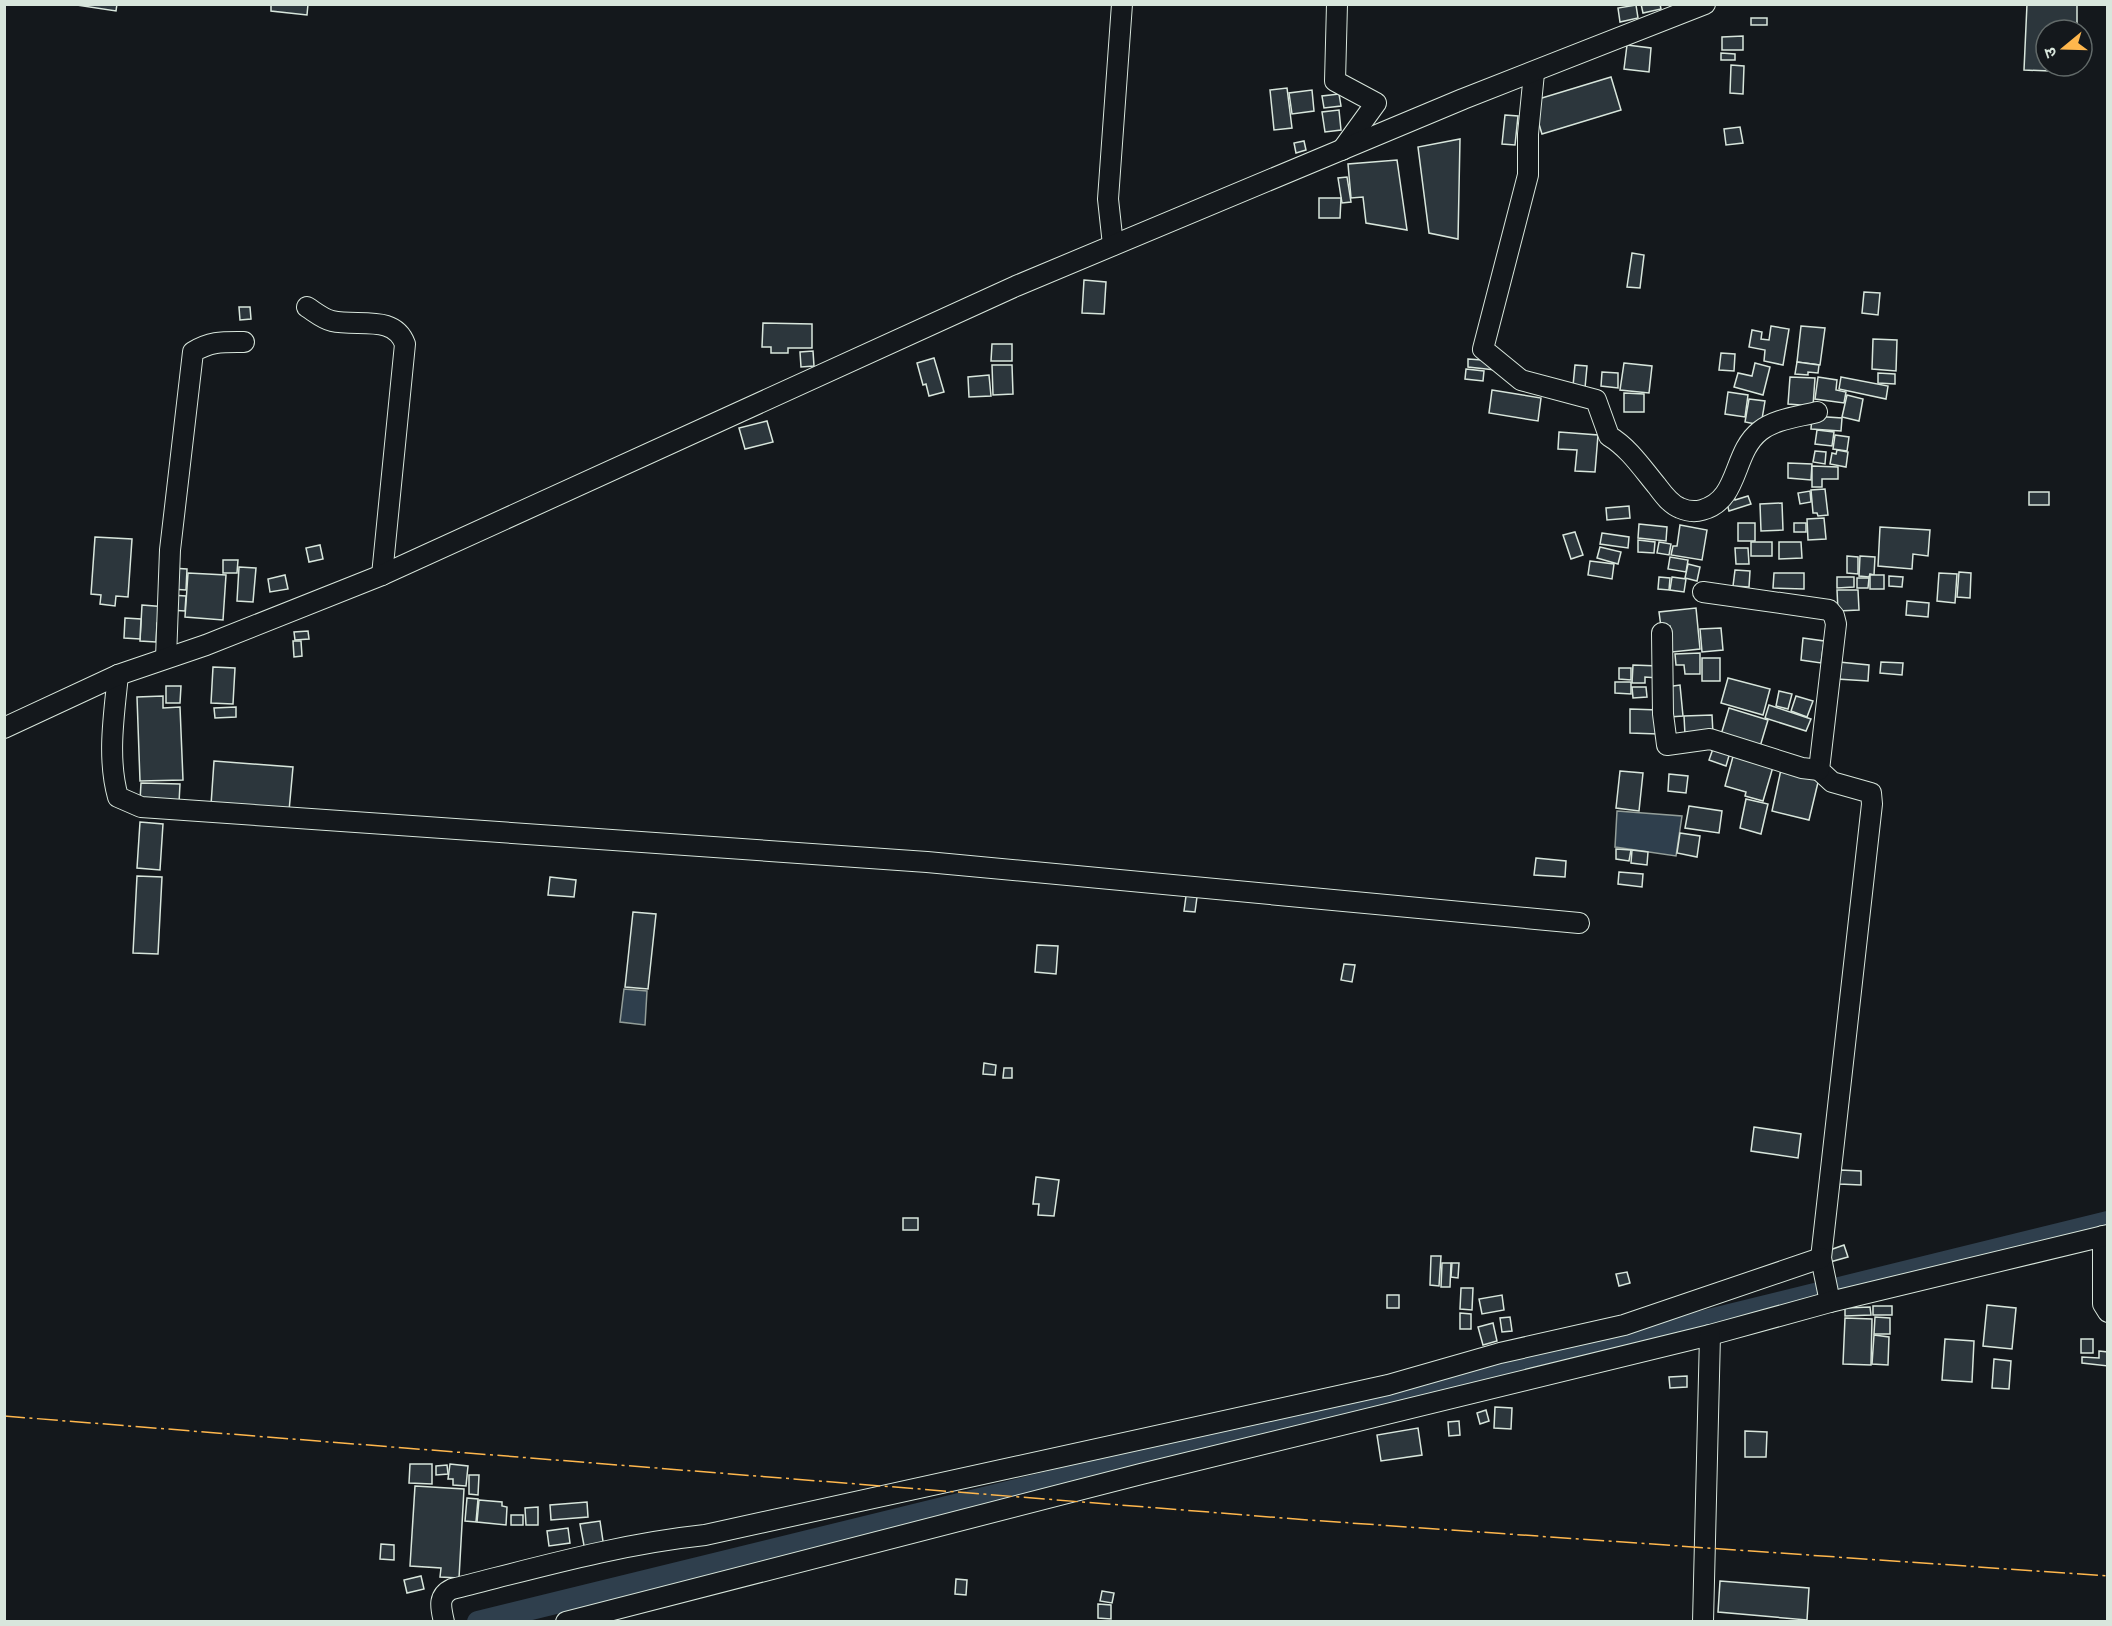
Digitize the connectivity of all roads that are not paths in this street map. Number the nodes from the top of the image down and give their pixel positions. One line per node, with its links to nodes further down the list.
1 (1122, 4): 6 (street)
2 (1337, 4): 5 (street)
3 (1705, 4): 4 (street)
4 (1534, 73): 5 (street); 9 (street)
5 (1342, 150): 6 (street)
6 (1113, 245): 10 (street)
7 (307, 307): 10 (street)
8 (244, 342): 13 (street)
9 (1817, 412)
10 (382, 575): 13 (street)
11 (1703, 592): 16 (street)
12 (1662, 633): 16 (street)
13 (166, 657): 14 (street)
14 (118, 675): 15 (street); 17 (street)
15 (4, 728)
16 (1818, 770): 19 (street)
17 (1580, 923)
18 (2105, 1236): 20 (street); 21 (street)
19 (1821, 1259): 20 (street); 23 (street)
20 (1829, 1299): 22 (street)
21 (2108, 1312)
22 (1710, 1335): 24 (street); 25 (street)
23 (442, 1613)
24 (566, 1622)
25 (1703, 1622)

